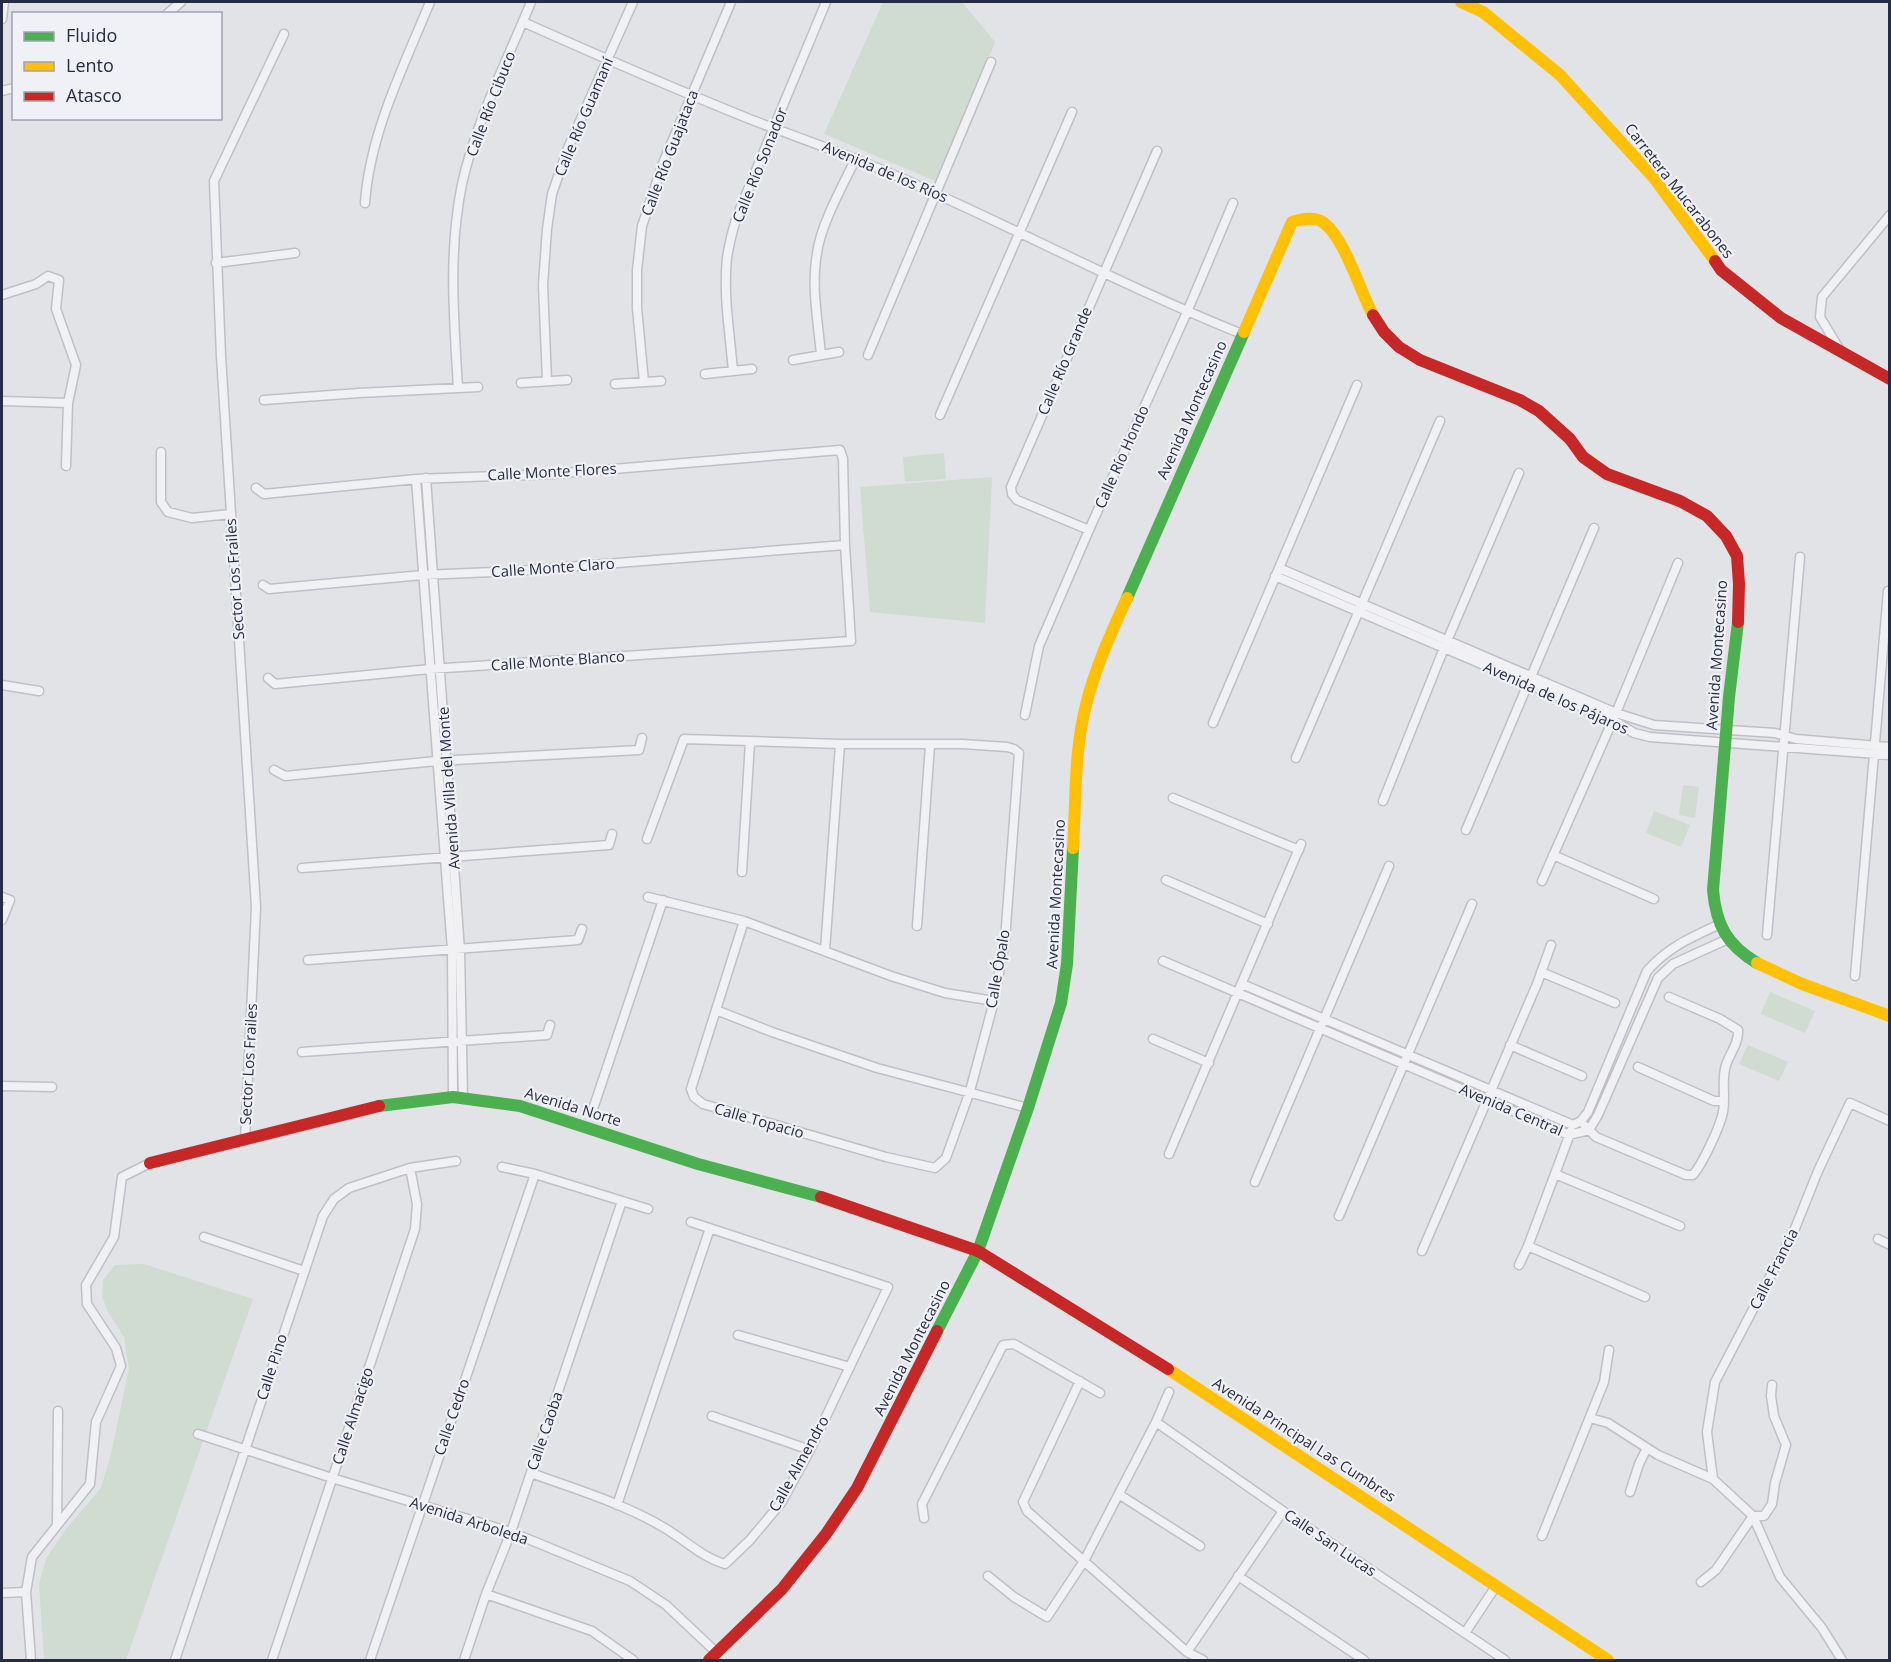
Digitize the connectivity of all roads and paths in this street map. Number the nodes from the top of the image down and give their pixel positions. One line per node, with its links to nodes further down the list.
1 (4, 2): 10 (street)
2 (182, 2): 9 (street)
3 (430, 2): 21 (street)
4 (531, 2): 11 (street, Calle Río Cibuco)
5 (633, 2): 13 (street, Calle Río Guamaní)
6 (731, 2): 15 (street, Calle Río Guajataca)
7 (826, 2): 17 (street, Calle Río Sonador)
8 (1461, 2): 32 (street, Carretera Mucarabones)
9 (170, 12)
10 (2, 18)
11 (523, 22): 13 (street, Avenida de los Ríos); 48 (street, Calle Río Cibuco)
12 (284, 34): 26 (street, Sector Los Frailes)
13 (608, 60): 15 (street, Avenida de los Ríos); 40 (street, Calle Río Guamaní)
14 (991, 62): 20 (street)
15 (692, 96): 17 (street, Avenida de los Ríos); 44 (street, Calle Río Guajataca)
16 (1072, 112): 24 (street)
17 (774, 129): 19 (street, Avenida de los Ríos); 37 (street, Calle Río Sonador)
18 (1157, 151): 27 (street, Calle Río Grande)
19 (856, 158): 20 (street, Avenida de los Ríos); 33 (street)
20 (937, 194): 24 (street, Avenida de los Ríos); 34 (street)
21 (365, 203)
22 (1233, 203): 29 (street, Calle Río Hondo)
23 (1890, 215): 32 (street)
24 (1019, 232): 27 (street, Avenida de los Ríos); 52 (street)
25 (296, 253): 26 (street)
26 (216, 263): 60 (street, Sector Los Frailes)
27 (1103, 272): 29 (street, Avenida de los Ríos); 62 (street, Calle Río Grande)
28 (2, 295): 51 (street)
29 (1187, 312): 30 (street, Avenida de los Ríos); 62 (street, Calle Río Hondo)
30 (1242, 334): 82 (street, Avenida Montecasino); 157 (street, Avenida Montecasino)
31 (839, 352): 33 (street)
32 (1841, 352): 39 (street, Carretera Mucarabones)
33 (821, 355): 35 (street)
34 (868, 355)
35 (793, 360)
36 (752, 369): 37 (street)
37 (733, 371): 38 (street)
38 (705, 374)
39 (1890, 378)
40 (547, 380): 41 (street); 43 (street)
41 (567, 380)
42 (661, 381): 44 (street)
43 (520, 382)
44 (644, 382): 45 (street)
45 (615, 384)
46 (1357, 385): 66 (street)
47 (478, 387): 48 (street)
48 (458, 388): 49 (street)
49 (264, 400)
50 (2, 401): 51 (street)
51 (68, 403): 55 (street)
52 (940, 415)
53 (1440, 421): 71 (street)
54 (161, 452): 60 (street)
55 (66, 466)
56 (1519, 473): 72 (street)
57 (426, 478): 58 (street, Calle Monte Flores); 63 (street, Calle Monte Flores); 67 (street, Avenida Villa del Monte)
58 (416, 479): 59 (street, Calle Monte Flores); 68 (street, Avenida Villa del Monte)
59 (256, 488)
60 (231, 514): 163 (street, Sector Los Frailes)
61 (1594, 528): 76 (street)
62 (1089, 530): 79 (street, Calle Río Hondo)
63 (845, 545): 67 (street, Calle Monte Claro); 74 (street, Calle Monte Blanco)
64 (1800, 557): 83 (street)
65 (1678, 563): 80 (street)
66 (1277, 572): 71 (street, Avenida de los Pájaros); 81 (street)
67 (434, 574): 68 (street, Calle Monte Claro); 74 (street, Avenida Villa del Monte)
68 (423, 575): 69 (street, Calle Monte Claro); 73 (street, Avenida Villa del Monte)
69 (263, 585)
70 (1888, 591): 91 (street)
71 (1361, 608): 72 (street, Avenida de los Pájaros); 93 (street)
72 (1446, 644): 76 (street, Avenida de los Pájaros); 98 (street)
73 (430, 669): 74 (street, Calle Monte Blanco); 75 (street, Calle Monte Blanco); 95 (street, Avenida Villa del Monte)
74 (440, 669): 94 (street, Avenida Villa del Monte)
75 (268, 678)
76 (1529, 680): 80 (street, Avenida de los Pájaros); 99 (street)
77 (2, 685): 78 (street)
78 (39, 692)
79 (1025, 715)
80 (1615, 717): 82 (street, Avenida de los Pájaros); 86 (street, Avenida de los Pájaros); 102 (street)
81 (1213, 723)
82 (1727, 729): 83 (street, Avenida de los Pájaros); 86 (street, Avenida Montecasino)
83 (1785, 735): 89 (street); 91 (street, Avenida de los Pájaros)
84 (642, 738): 94 (street)
85 (750, 742): 87 (street); 101 (street); 106 (street)
86 (1726, 742): 89 (street, Avenida de los Pájaros); 117 (street, Avenida Montecasino)
87 (840, 744): 88 (street); 124 (street)
88 (930, 745): 118 (street); 131 (street, Calle Ópalo)
89 (1784, 746): 91 (street, Avenida de los Pájaros); 120 (street)
90 (1890, 747): 91 (street, Avenida de los Pájaros)
91 (1874, 750): 92 (street, Avenida de los Pájaros); 128 (street)
92 (1890, 755)
93 (1296, 758)
94 (447, 760): 95 (street); 103 (street, Avenida Villa del Monte)
95 (436, 761): 96 (street); 103 (street, Avenida Villa del Monte)
96 (274, 770)
97 (1173, 798): 116 (street)
98 (1383, 801)
99 (1466, 830)
100 (612, 834): 103 (street)
101 (647, 839)
102 (1553, 855): 108 (street); 111 (street)
103 (449, 857): 105 (street); 123 (street, Avenida Villa del Monte)
104 (1389, 866): 137 (street)
105 (302, 868)
106 (742, 872)
107 (1166, 880): 116 (street)
108 (1542, 880)
109 (2, 897): 114 (street)
110 (648, 897): 112 (street)
111 (1654, 899)
112 (663, 900): 115 (street); 158 (street)
113 (1472, 904): 145 (street)
114 (2, 920)
115 (744, 921): 124 (street); 133 (street, Calle Topacio)
116 (1268, 924): 129 (street)
117 (1720, 924): 121 (street, Avenida Montecasino); 134 (street, Avenida Central)
118 (918, 926)
119 (582, 929): 123 (street)
120 (1767, 935)
121 (1728, 939): 135 (street, Avenida Montecasino); 136 (street)
122 (1551, 945): 127 (street)
123 (456, 950): 125 (street); 141 (street, Avenida Villa del Monte)
124 (825, 951): 131 (street)
125 (308, 960)
126 (1163, 961): 129 (street, Avenida Central)
127 (1541, 972): 132 (street); 143 (street)
128 (1855, 976)
129 (1240, 989): 137 (street, Avenida Central); 146 (street)
130 (1669, 997): 156 (street)
131 (994, 1000): 152 (street, Calle Ópalo)
132 (1615, 1003)
133 (716, 1010): 152 (street); 169 (street, Calle Topacio)
134 (1627, 1016): 136 (street); 140 (street, Avenida Central)
135 (1890, 1016)
136 (1639, 1020): 142 (street)
137 (1323, 1024): 145 (street, Avenida Central); 147 (street, Avenida Central); 172 (street)
138 (550, 1025): 141 (street)
139 (1153, 1039): 146 (street)
140 (1617, 1040): 142 (street); 160 (street, Avenida Central)
141 (458, 1041): 144 (street); 154 (street, Avenida Villa del Monte)
142 (1628, 1044): 161 (street)
143 (1510, 1045): 149 (street); 153 (street)
144 (302, 1052)
145 (1408, 1055): 147 (street); 153 (street, Avenida Central)
146 (1209, 1063): 164 (street)
147 (1404, 1064): 155 (street, Avenida Central); 175 (street)
148 (1638, 1067): 156 (street)
149 (1582, 1076)
150 (2, 1086): 151 (street)
151 (52, 1087)
152 (970, 1091): 157 (street); 169 (street, Calle Ópalo)
153 (1491, 1091): 155 (street); 160 (street, Avenida Central)
154 (458, 1098): 163 (street, Avenida Norte); 183 (street, Avenida Norte)
155 (1487, 1100): 162 (street, Avenida Central); 184 (street)
156 (1723, 1101): 161 (street)
157 (1028, 1108): 183 (street, Avenida Montecasino)
158 (592, 1112)
159 (1890, 1121): 205 (street, Calle Francia)
160 (1577, 1123): 161 (street); 162 (street)
161 (1589, 1130): 162 (street, Avenida Central)
162 (1569, 1135): 170 (street)
163 (245, 1140): 166 (street, Avenida Norte)
164 (1169, 1154)
165 (456, 1161): 168 (street, Calle Pino)
166 (150, 1163): 213 (street)
167 (502, 1167): 171 (street)
168 (410, 1168): 186 (street, Calle Pino); 204 (street, Calle Almacigo)
169 (935, 1168)
170 (1554, 1173): 177 (street); 182 (street)
171 (534, 1174): 173 (street); 209 (street, Calle Cedro)
172 (1255, 1182)
173 (622, 1201): 174 (street); 203 (street, Calle Caoba)
174 (648, 1209)
175 (1339, 1216)
176 (691, 1222): 178 (street)
177 (1680, 1226)
178 (710, 1228): 190 (street, Calle Almendro); 208 (street)
179 (204, 1237): 186 (street)
180 (1878, 1239): 181 (street)
181 (1890, 1245)
182 (1528, 1246): 185 (street); 187 (street)
183 (978, 1251): 221 (street, Avenida Principal Las Cumbres); 227 (street, Avenida Montecasino)
184 (1422, 1251)
185 (1519, 1265)
186 (304, 1271): 201 (street, Calle Pino)
187 (1645, 1297)
188 (738, 1335): 190 (street)
189 (1609, 1350): 197 (street)
190 (850, 1367): 202 (street, Calle Almendro)
191 (1080, 1381): 194 (street); 212 (street); 217 (street)
192 (1772, 1385): 211 (street)
193 (1169, 1392): 198 (street)
194 (1100, 1393)
195 (58, 1411): 213 (street)
196 (712, 1416): 202 (street)
197 (1590, 1418): 200 (street); 215 (street)
198 (1156, 1422): 207 (street); 210 (street, Calle San Lucas)
199 (198, 1434): 201 (street, Avenida Arboleda)
200 (1647, 1448): 205 (street); 206 (street)
201 (245, 1449): 204 (street, Avenida Arboleda); 229 (street, Calle Pino)
202 (810, 1450): 208 (street, Calle Almendro)
203 (531, 1473): 208 (street, Calle Almendro); 214 (street, Calle Caoba)
204 (332, 1478): 209 (street, Avenida Arboleda); 230 (street, Calle Almacigo)
205 (1713, 1479): 211 (street)
206 (1630, 1492)
207 (1119, 1495): 216 (street); 217 (street)
208 (617, 1505)
209 (423, 1506): 214 (street, Avenida Arboleda); 231 (street, Calle Cedro)
210 (1283, 1512): 219 (street); 225 (street, Calle San Lucas)
211 (1753, 1516): 220 (street); 238 (street)
212 (924, 1518)
213 (57, 1523): 222 (street)
214 (511, 1532): 224 (street, Calle Caoba); 227 (street, Avenida Arboleda)
215 (1542, 1536)
216 (1200, 1546)
217 (1084, 1561): 218 (street); 226 (street)
218 (988, 1576)
219 (1238, 1576): 226 (street); 235 (street)
220 (1701, 1582)
221 (1496, 1586): 225 (street); 237 (street, Avenida Principal Las Cumbres)
222 (26, 1592): 223 (street); 228 (street)
223 (2, 1593)
224 (486, 1594): 232 (street, Calle Caoba); 233 (street)
225 (1465, 1633): 236 (street, Calle San Lucas)
226 (1187, 1652): 234 (street)
227 (713, 1657)
228 (31, 1660)
229 (175, 1660)
230 (272, 1660)
231 (370, 1660)
232 (464, 1660)
233 (633, 1660)
234 (1203, 1660)
235 (1364, 1660)
236 (1505, 1660)
237 (1608, 1660)
238 (1842, 1660)

